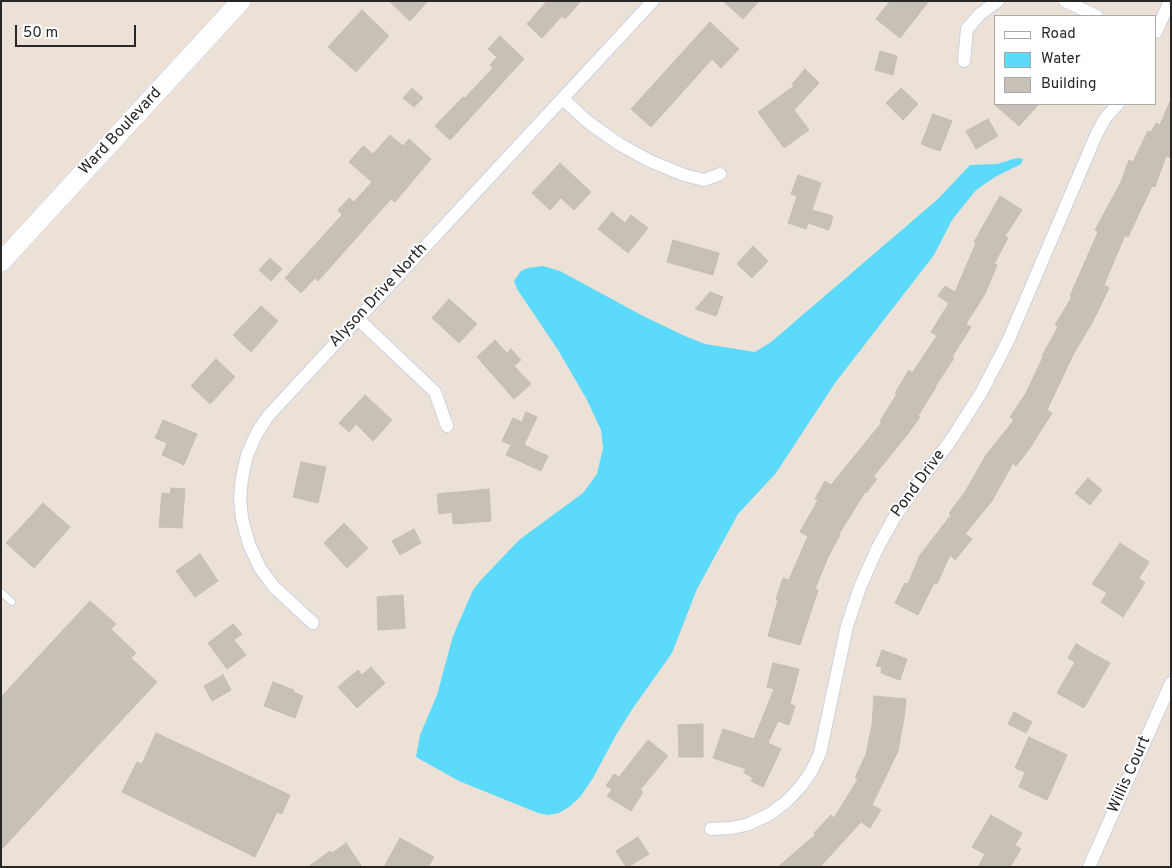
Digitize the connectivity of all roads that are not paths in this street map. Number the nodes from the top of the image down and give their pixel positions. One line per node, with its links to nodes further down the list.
1 (241, 1): 12 (main road, Ward Boulevard)
2 (653, 1): 9 (street, Alyson Drive North)
3 (998, 1): 8 (street)
4 (1065, 1): 6 (street)
5 (1170, 1): 7 (street)
6 (1095, 15)
7 (1157, 30)
8 (964, 61)
9 (563, 98): 11 (street); 13 (street, Alyson Drive North)
10 (1117, 105): 19 (street, Pond Drive)
11 (720, 174)
12 (1, 262)
13 (358, 319): 14 (street); 17 (street, Alyson Drive North)
14 (447, 426)
15 (1, 592): 16 (lane)
16 (12, 602)
17 (313, 623)
18 (1171, 682): 20 (street, Willis Court)
19 (711, 829)
20 (1089, 867)

